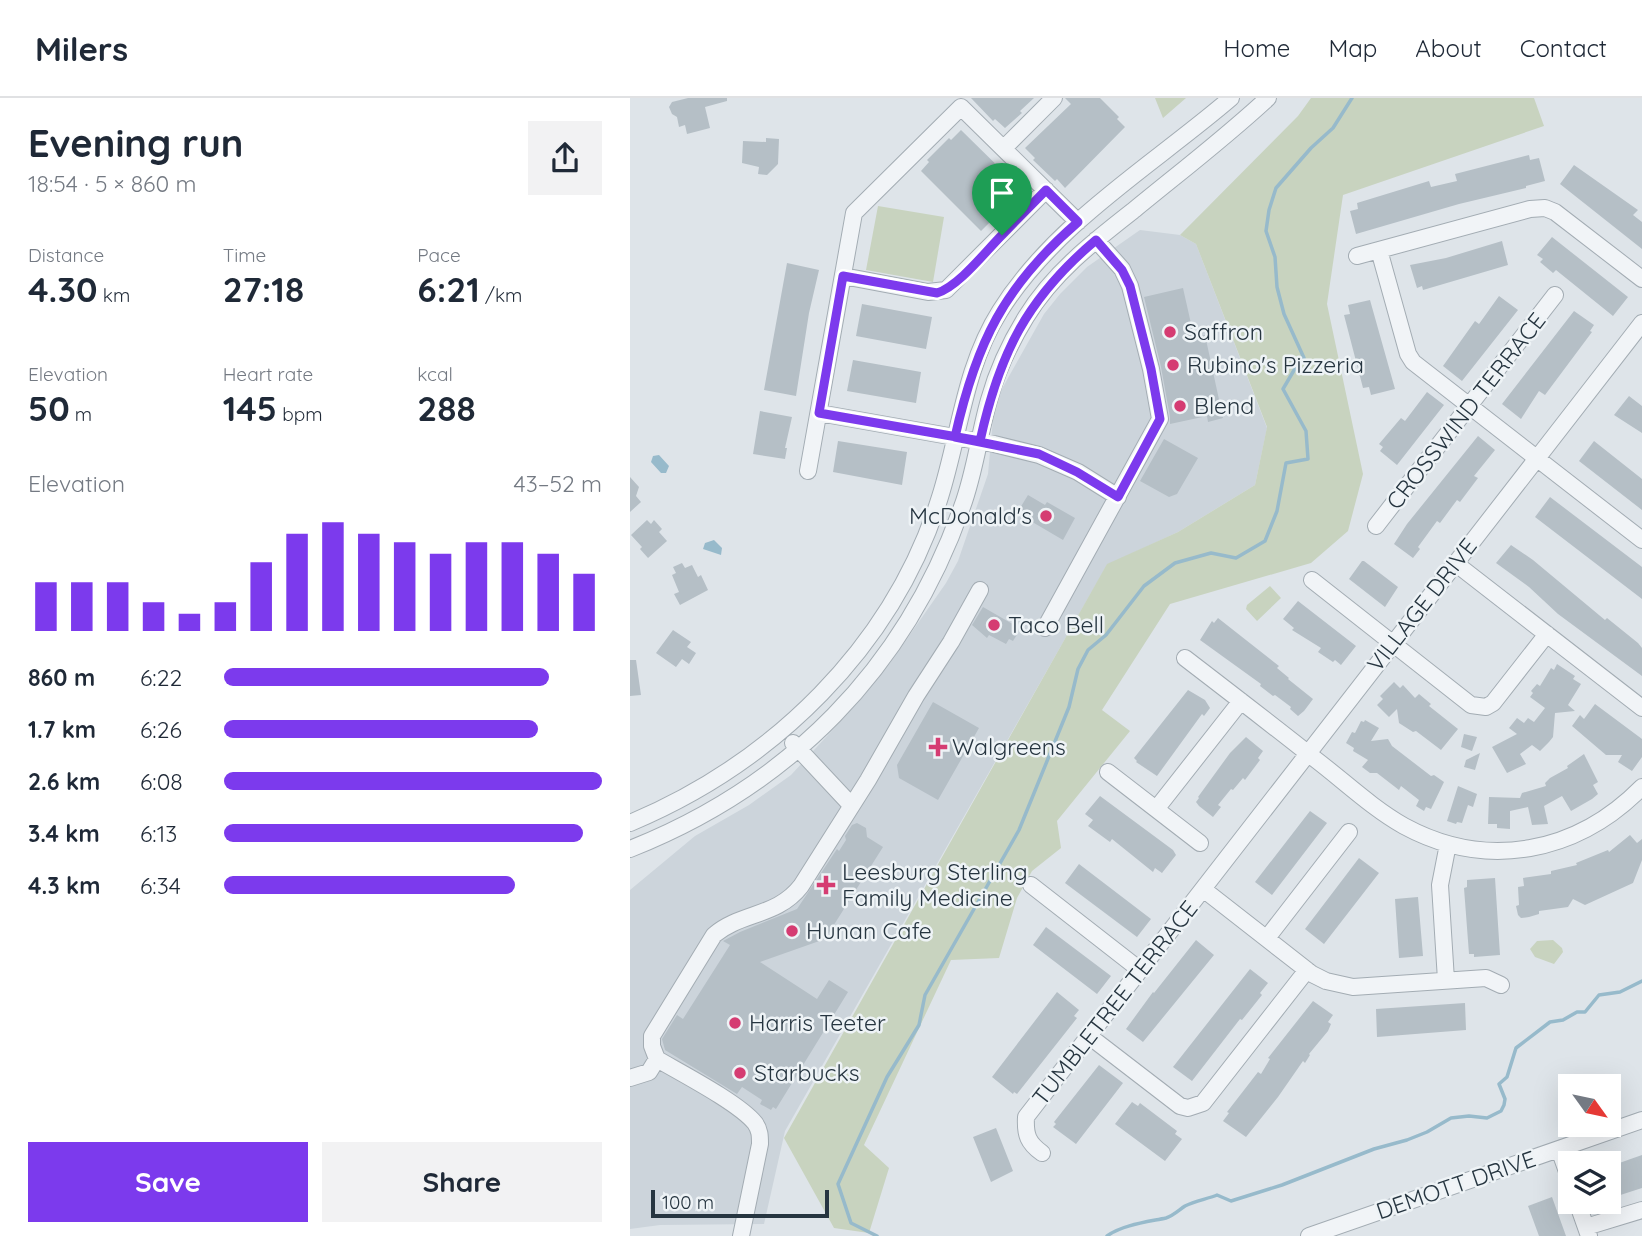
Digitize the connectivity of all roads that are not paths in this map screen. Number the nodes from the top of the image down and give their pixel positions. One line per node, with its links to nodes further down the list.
1 (1054, 98): 4 (street)
2 (1231, 98): 6 (street)
3 (1268, 98): 7 (street)
4 (1004, 148): 5 (street); 10 (street)
5 (1046, 190): 6 (street); 10 (street)
6 (1078, 222): 16 (street)
7 (1096, 240): 17 (street); 20 (street)
8 (1379, 250): 9 (street); 11 (street); 14 (street)
9 (1357, 256)
10 (843, 276): 15 (street)
11 (1642, 279)
12 (1555, 295): 14 (street, CROSSWIND TERRACE)
13 (1642, 323): 18 (street, VILLAGE DRIVE)
14 (1469, 406): 18 (street); 21 (street, CROSSWIND TERRACE)
15 (819, 413): 16 (street); 19 (street)
16 (955, 437): 17 (street); 32 (street)
17 (980, 441): 20 (street); 33 (street)
18 (1536, 458): 22 (street); 23 (street, VILLAGE DRIVE)
19 (808, 471)
20 (1118, 497): 26 (street)
21 (1377, 526)
22 (1642, 540)
23 (1455, 563): 27 (street); 28 (street, VILLAGE DRIVE)
24 (1312, 580): 28 (street)
25 (980, 590): 37 (street)
26 (1045, 628)
27 (1547, 634): 28 (street); 31 (street)
28 (1392, 645): 34 (street, VILLAGE DRIVE)
29 (1185, 658): 30 (street)
30 (1241, 701): 34 (street); 38 (street)
31 (1642, 708)
32 (783, 731): 33 (street); 39 (street)
33 (798, 749): 37 (street); 43 (street)
34 (1308, 753): 42 (street); 45 (street, VILLAGE DRIVE)
35 (1108, 772): 38 (street)
36 (1642, 787): 42 (street)
37 (852, 805): 52 (street)
38 (1157, 808): 41 (street)
39 (630, 822)
40 (1349, 832): 46 (street)
41 (1200, 843)
42 (1448, 844): 49 (street)
43 (630, 849)
44 (1031, 885): 47 (street)
45 (1203, 889): 46 (street); 47 (street, TUMBLETREE TERRACE)
46 (1267, 938): 48 (street)
47 (1140, 970): 51 (street, TUMBLETREE TERRACE)
48 (1307, 970): 49 (street); 51 (street)
49 (1446, 980): 50 (street)
50 (1500, 985)
51 (1089, 1036): 56 (street, TUMBLETREE TERRACE)
52 (657, 1059): 53 (street); 60 (street)
53 (630, 1078)
54 (1642, 1120): 55 (street, DEMOTT DRIVE)
55 (1559, 1149): 61 (street, DEMOTT DRIVE)
56 (1042, 1153)
57 (1642, 1210): 59 (street)
58 (1581, 1214): 59 (street)
59 (1588, 1232)
60 (741, 1236)
61 (1309, 1236)

